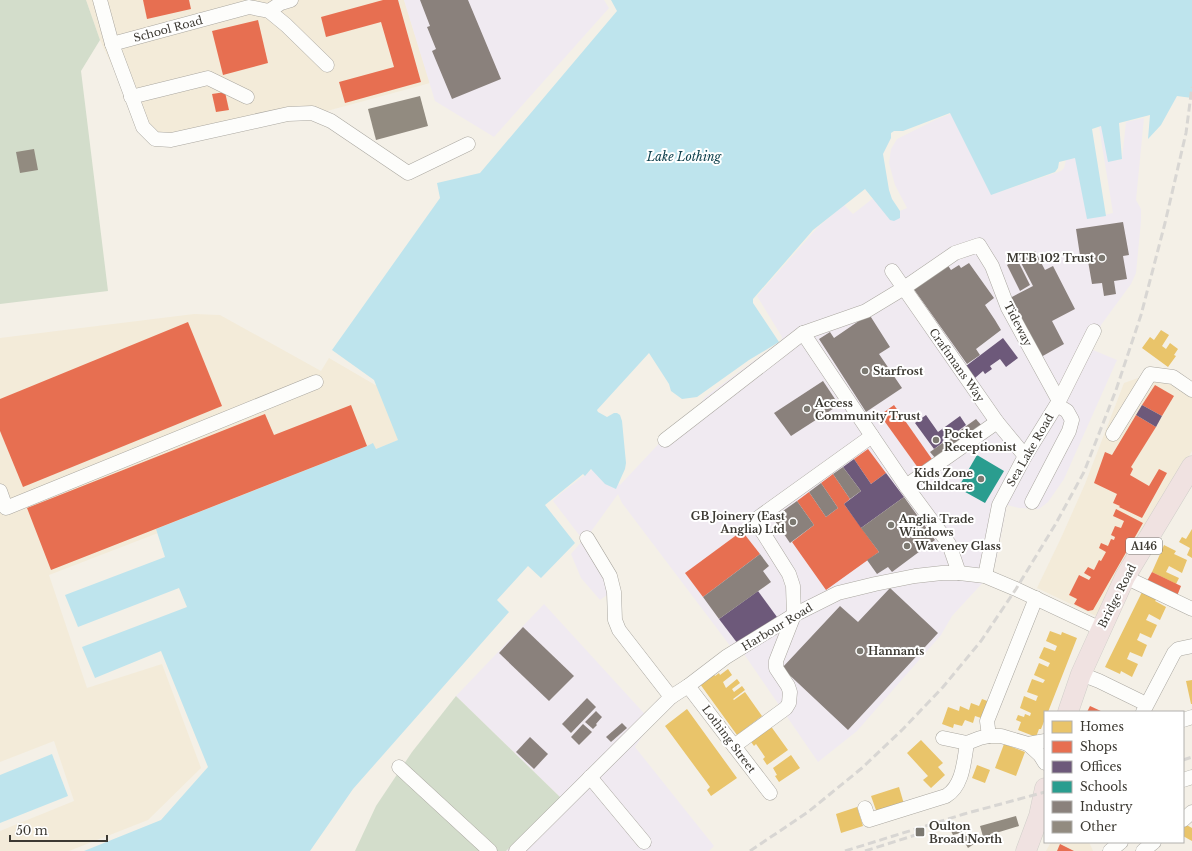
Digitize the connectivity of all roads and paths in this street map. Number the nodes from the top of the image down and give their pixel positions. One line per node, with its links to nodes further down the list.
1 (100, 0): 4 (street)
2 (291, 0): 3 (street)
3 (269, 11): 4 (street, School Road); 5 (street)
4 (112, 44): 6 (street)
5 (327, 65)
6 (131, 97): 7 (street); 8 (street)
7 (247, 97)
8 (468, 144)
9 (892, 271): 10 (street, Craftmans Way)
10 (904, 288): 12 (street); 15 (street, Tideway); 16 (street, Craftmans Way)
11 (1094, 331): 15 (street, Sea Lake Road)
12 (803, 333): 18 (street); 19 (street)
13 (316, 382): 23 (street)
14 (1192, 390): 17 (street)
15 (1058, 403): 20 (street, Sea Lake Road); 24 (street, Tideway)
16 (996, 422): 20 (street, Craftmans Way); 22 (street)
17 (1114, 434)
18 (872, 436): 22 (street); 31 (street)
19 (665, 440)
20 (1025, 456): 27 (street, Sea Lake Road)
21 (1192, 466): 28 (highway, Bridge Road / A146)
22 (906, 486): 26 (street)
23 (0, 492)
24 (1032, 502)
25 (586, 538): 36 (street)
26 (959, 573): 27 (street, Harbour Road); 31 (street, Harbour Road)
27 (985, 576): 29 (street, Harbour Road)
28 (1125, 577): 30 (street); 32 (highway, Bridge Road / A146)
29 (1036, 598): 32 (street, Harbour Road); 39 (street)
30 (1192, 609)
31 (794, 614): 35 (street, Harbour Road); 44 (street)
32 (1101, 629): 34 (highway, Bridge Road / A146)
33 (1192, 646): 37 (street)
34 (1081, 674): 37 (street); 38 (highway, Bridge Road / A146)
35 (688, 686): 36 (street, Harbour Road); 44 (street, Lothing Street)
36 (671, 697): 47 (street, Harbour Road)
37 (1142, 707)
38 (1068, 711)
39 (989, 736): 42 (street); 43 (street)
40 (943, 738): 42 (street)
41 (1044, 741): 43 (street)
42 (967, 743): 50 (street)
43 (1028, 744): 45 (street)
44 (734, 746): 48 (street, Lothing Street)
45 (1044, 761)
46 (399, 767): 56 (street)
47 (590, 777): 53 (street); 57 (street, Harbour Road)
48 (770, 793)
49 (1044, 793): 58 (highway)
50 (865, 808)
51 (1192, 812): 52 (street)
52 (1184, 819)
53 (644, 842)
54 (1121, 843): 59 (street)
55 (1153, 843): 60 (street)
56 (490, 851)
57 (516, 851)
58 (1026, 851)
59 (1110, 851)
60 (1143, 851)

